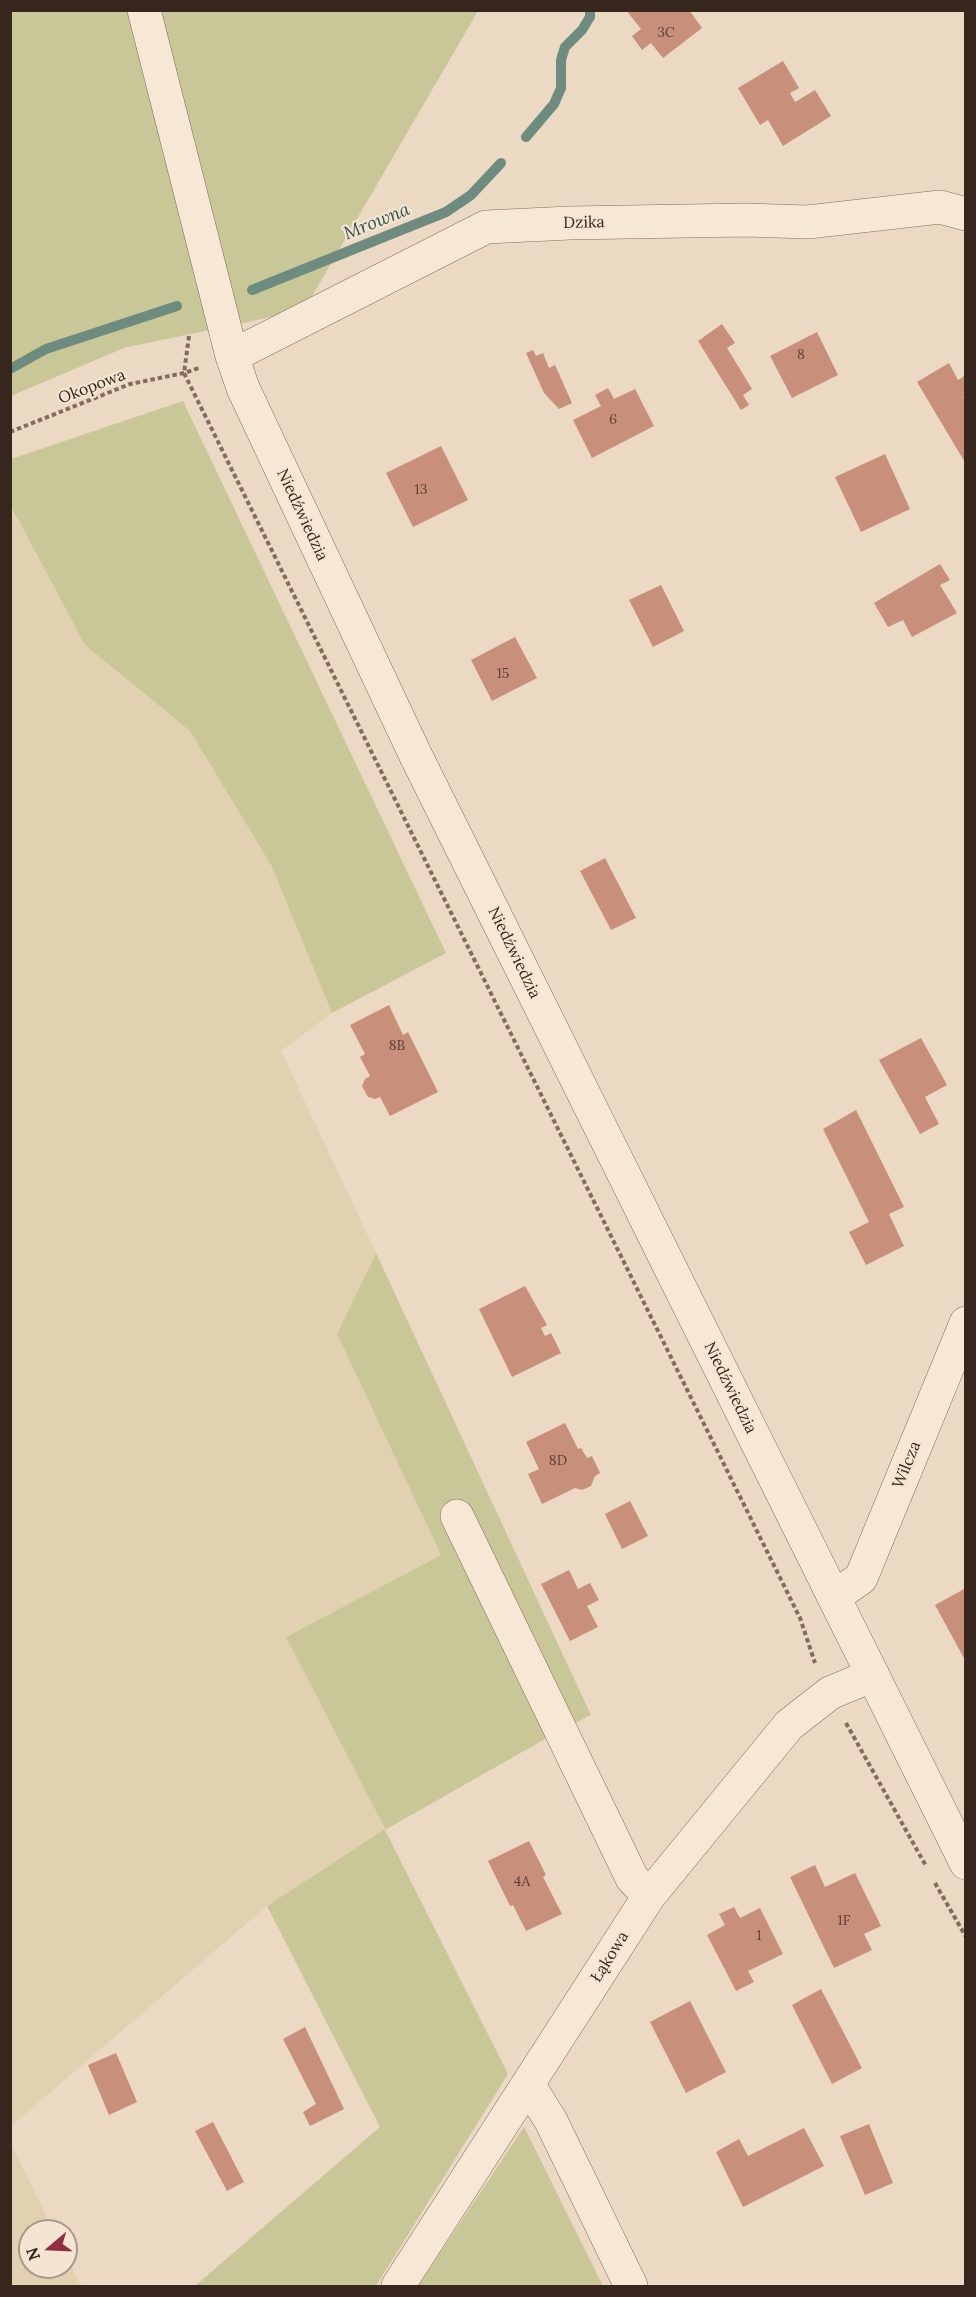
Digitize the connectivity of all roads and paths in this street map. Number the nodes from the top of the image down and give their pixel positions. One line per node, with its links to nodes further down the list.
1 (144, 10): 3 (street, Niedźwiedzia)
2 (966, 214): 3 (street, Dzika)
3 (232, 356): 7 (street, Niedźwiedzia)
4 (10, 432): 9 (path, Okopowa)
5 (966, 1323): 7 (street, Wilcza)
6 (457, 1516): 11 (street)
7 (834, 1597): 8 (street, Niedźwiedzia)
8 (873, 1675): 9 (street, Łąkowa); 10 (street, Niedźwiedzia)
9 (830, 1694): 11 (street, Łąkowa); 12 (path)
10 (966, 1863)
11 (649, 1896): 13 (street, Łąkowa)
12 (966, 1937)
13 (528, 2084): 14 (street, Łąkowa); 15 (street)
14 (398, 2286)
15 (631, 2286)

